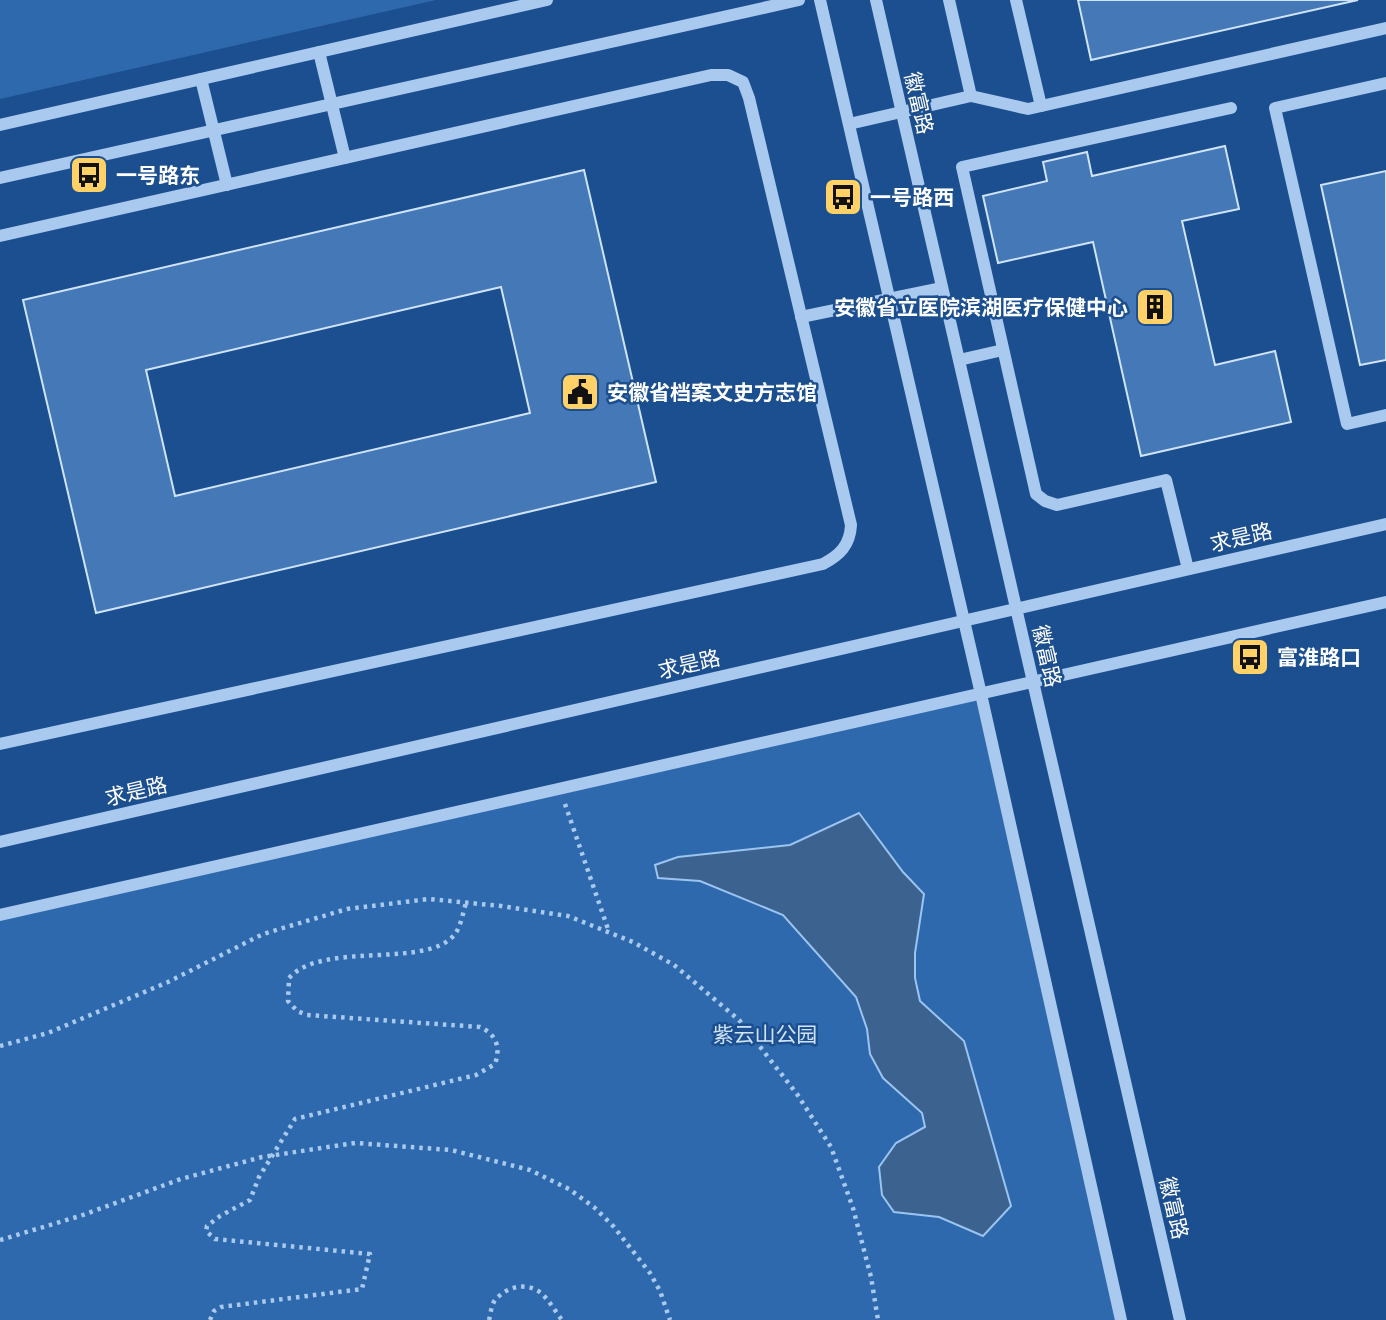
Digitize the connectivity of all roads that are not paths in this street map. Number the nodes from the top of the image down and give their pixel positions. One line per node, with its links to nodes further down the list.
1 (547, 0): 8 (street)
2 (799, 0): 12 (street)
3 (820, 0): 16 (street)
4 (876, 0): 15 (street, 徽富路)
5 (949, 0): 11 (street)
6 (1016, 0): 13 (street)
7 (1386, 28): 13 (street)
8 (319, 52): 9 (street); 12 (street)
9 (201, 79): 17 (street); 18 (street)
10 (1386, 83): 28 (street)
11 (971, 96): 13 (street); 15 (street)
12 (332, 104): 18 (street); 19 (street)
13 (1041, 107)
14 (1231, 108): 26 (street)
15 (902, 112): 16 (street); 23 (street, 徽富路)
16 (849, 124): 24 (street)
17 (0, 125)
18 (214, 131): 20 (street); 21 (street)
19 (345, 158): 21 (street); 25 (street)
20 (0, 178)
21 (227, 185): 22 (street)
22 (0, 236)
23 (942, 288): 24 (street); 27 (street, 徽富路)
24 (889, 299): 25 (street); 33 (street)
25 (801, 317): 36 (street)
26 (1003, 350): 27 (street); 30 (street)
27 (959, 360): 32 (street, 徽富路)
28 (1386, 415)
29 (1386, 524): 30 (street, 求是路)
30 (1188, 569): 32 (street, 求是路)
31 (1386, 602): 34 (street)
32 (1016, 609): 33 (street, 求是路); 34 (street, 徽富路)
33 (964, 621): 35 (street); 37 (street, 求是路)
34 (1033, 682): 35 (street); 40 (street, 徽富路)
35 (981, 694): 38 (street); 39 (street)
36 (0, 744)
37 (0, 842)
38 (0, 915)
39 (1121, 1320)
40 (1180, 1320)

